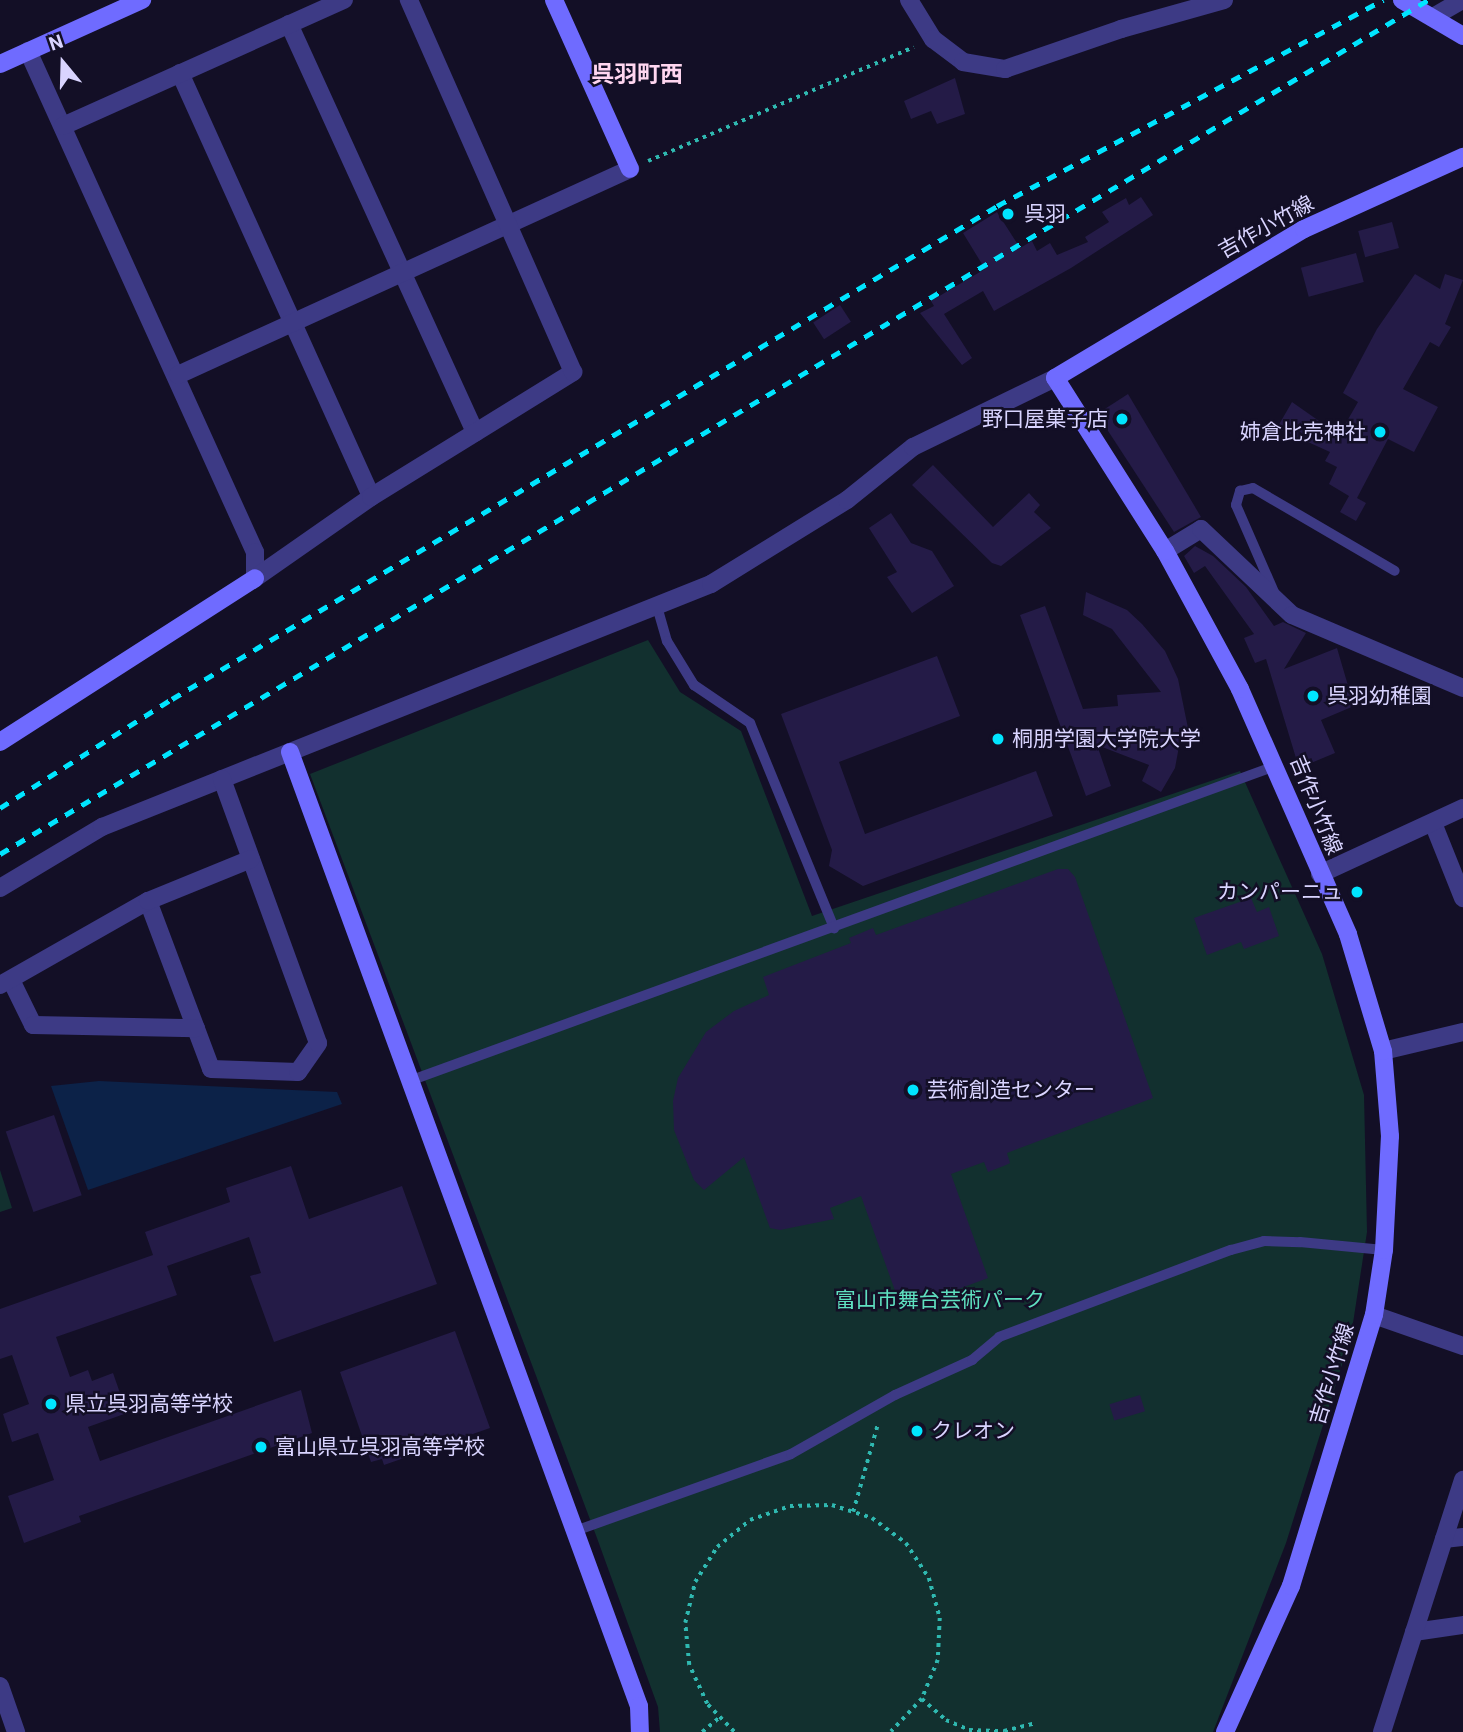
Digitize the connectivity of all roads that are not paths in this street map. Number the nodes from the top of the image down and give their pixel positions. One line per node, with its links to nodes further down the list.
1 (142, 0): 12 (main road)
2 (344, 0): 10 (street)
3 (409, 0): 18 (street)
4 (554, 0): 17 (main road)
5 (909, 0): 6 (street)
6 (1224, 0)
7 (1402, 0): 9 (main road)
8 (1463, 0): 9 (street)
9 (1433, 17): 11 (main road)
10 (289, 24): 14 (street); 19 (street)
11 (1463, 36)
12 (29, 51): 13 (main road); 15 (street)
13 (0, 64)
14 (180, 74): 15 (street); 20 (street)
15 (63, 126): 21 (street)
16 (1463, 157): 22 (main road, 吉作小竹線)
17 (630, 169): 18 (street)
18 (509, 225): 19 (street); 23 (street)
19 (400, 274): 20 (street); 23 (street)
20 (291, 324): 21 (street); 24 (street)
21 (178, 375): 27 (street)
22 (1055, 379): 25 (main road, 吉作小竹線); 29 (street)
23 (475, 433): 24 (street)
24 (371, 497): 27 (street)
25 (1166, 551): 28 (street); 33 (main road, 吉作小竹線)
26 (1395, 571): 28 (lane)
27 (255, 578): 31 (main road)
28 (1277, 598): 30 (street)
29 (656, 603): 32 (street); 42 (lane)
30 (1463, 688)
31 (0, 742)
32 (290, 752): 34 (street); 47 (main road)
33 (1275, 766): 38 (main road, 吉作小竹線); 42 (lane)
34 (222, 779): 37 (street); 39 (street)
35 (1463, 808): 36 (street)
36 (1433, 823): 38 (street); 40 (street)
37 (251, 859): 41 (street); 44 (street)
38 (1320, 874): 46 (main road, 吉作小竹線)
39 (0, 888)
40 (1463, 898)
41 (148, 901): 43 (street); 44 (street)
42 (834, 928): 47 (lane)
43 (5, 983): 44 (street)
44 (196, 1028)
45 (1463, 1032): 46 (street)
46 (1382, 1051): 48 (main road, 吉作小竹線)
47 (412, 1080): 52 (main road)
48 (1384, 1250): 49 (main road, 吉作小竹線); 52 (lane)
49 (1374, 1315): 50 (street); 58 (main road, 吉作小竹線)
50 (1463, 1346)
51 (1463, 1480): 54 (street)
52 (575, 1531): 60 (main road)
53 (1463, 1536): 54 (street)
54 (1444, 1539): 56 (street)
55 (1463, 1625): 56 (street)
56 (1414, 1632): 61 (street)
57 (1, 1694): 59 (street)
58 (1231, 1730)
59 (16, 1732)
60 (640, 1732)
61 (1382, 1732)

